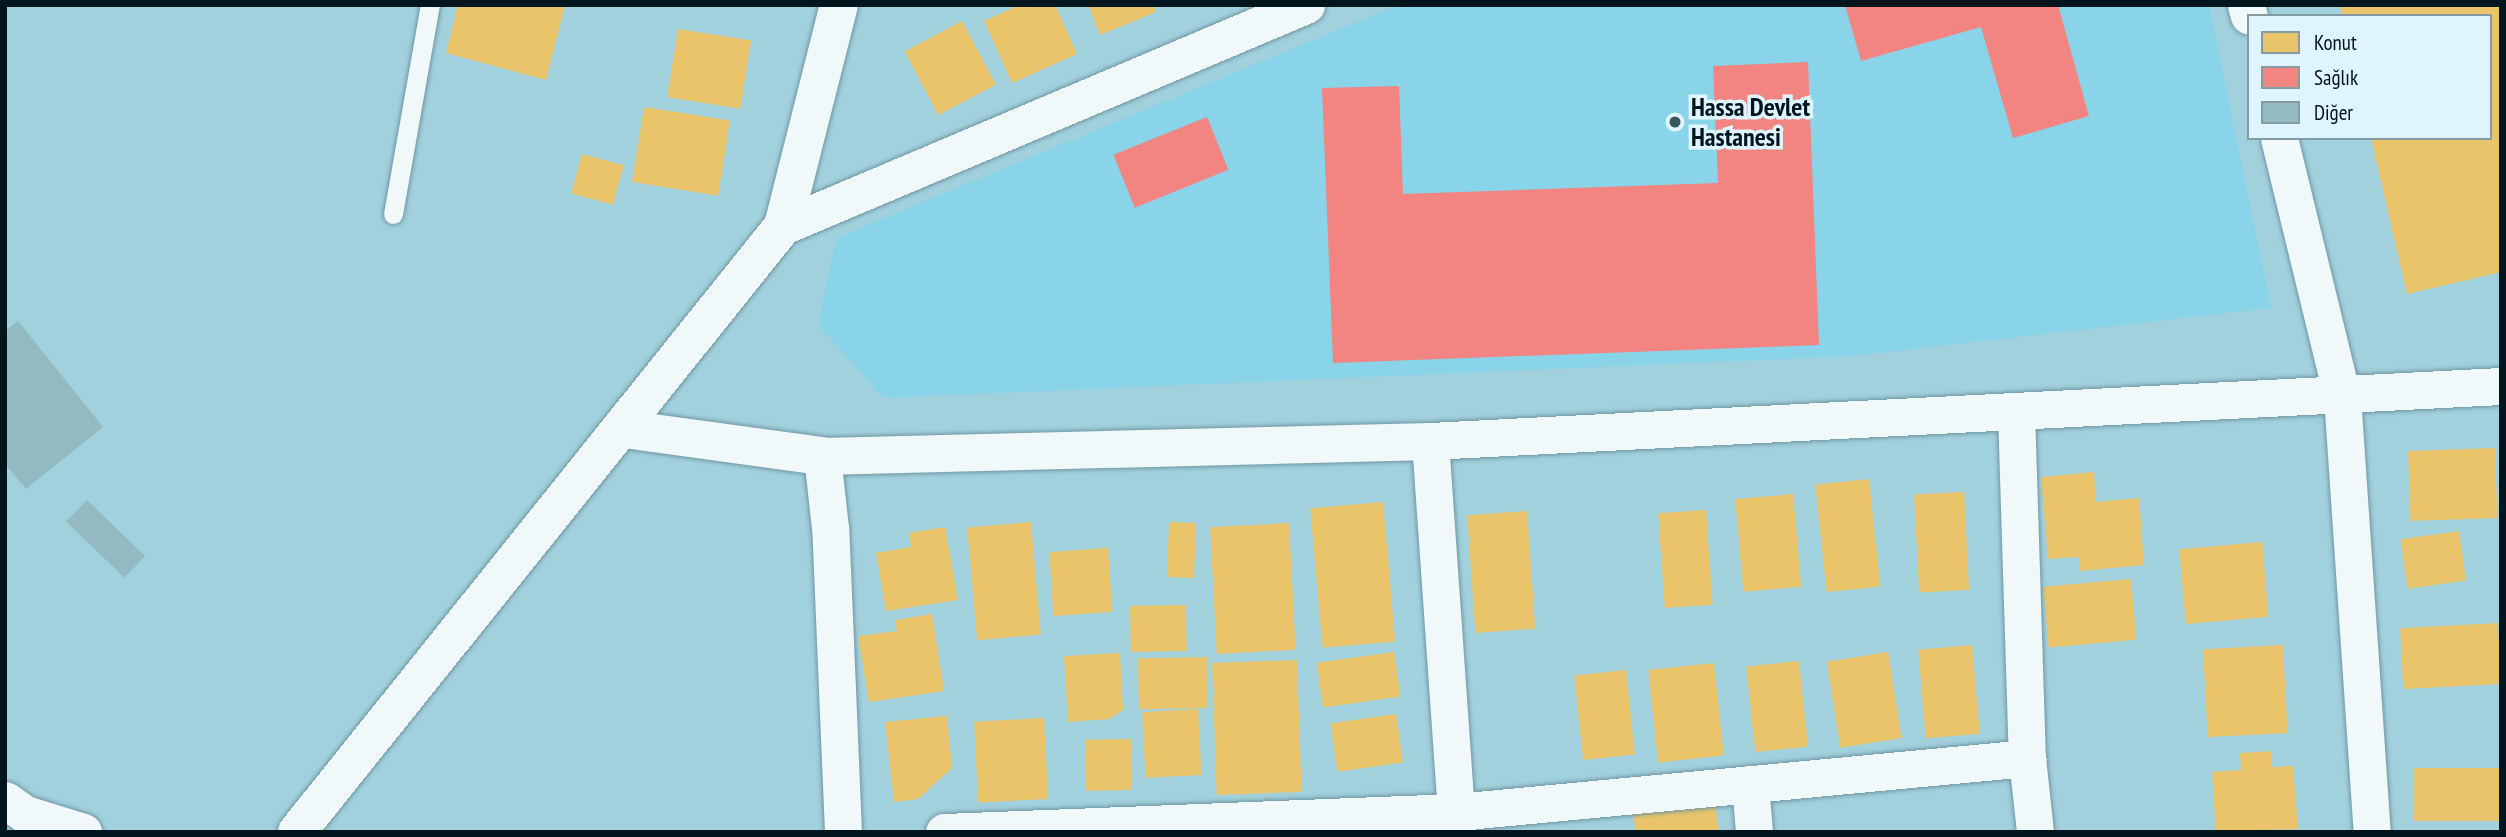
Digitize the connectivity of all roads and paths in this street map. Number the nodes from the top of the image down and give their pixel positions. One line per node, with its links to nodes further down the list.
1 (429, 5): 5 (lane)
2 (839, 5): 6 (street)
3 (1306, 5): 6 (street)
4 (2279, 140): 8 (street)
5 (393, 214)
6 (783, 226): 10 (street)
7 (2501, 386): 8 (street)
8 (2342, 396): 9 (street); 24 (street)
9 (2015, 412): 11 (street); 13 (street)
10 (624, 429): 12 (street); 19 (street)
11 (1430, 440): 12 (street); 16 (street)
12 (822, 456): 20 (street)
13 (2026, 758): 14 (street); 23 (street)
14 (1750, 784): 16 (street); 22 (street)
15 (5, 800): 18 (street)
16 (1456, 822): 17 (street)
17 (1120, 827): 21 (street)
18 (83, 832)
19 (297, 832)
20 (843, 832)
21 (944, 832)
22 (1754, 832)
23 (2035, 832)
24 (2372, 832)

